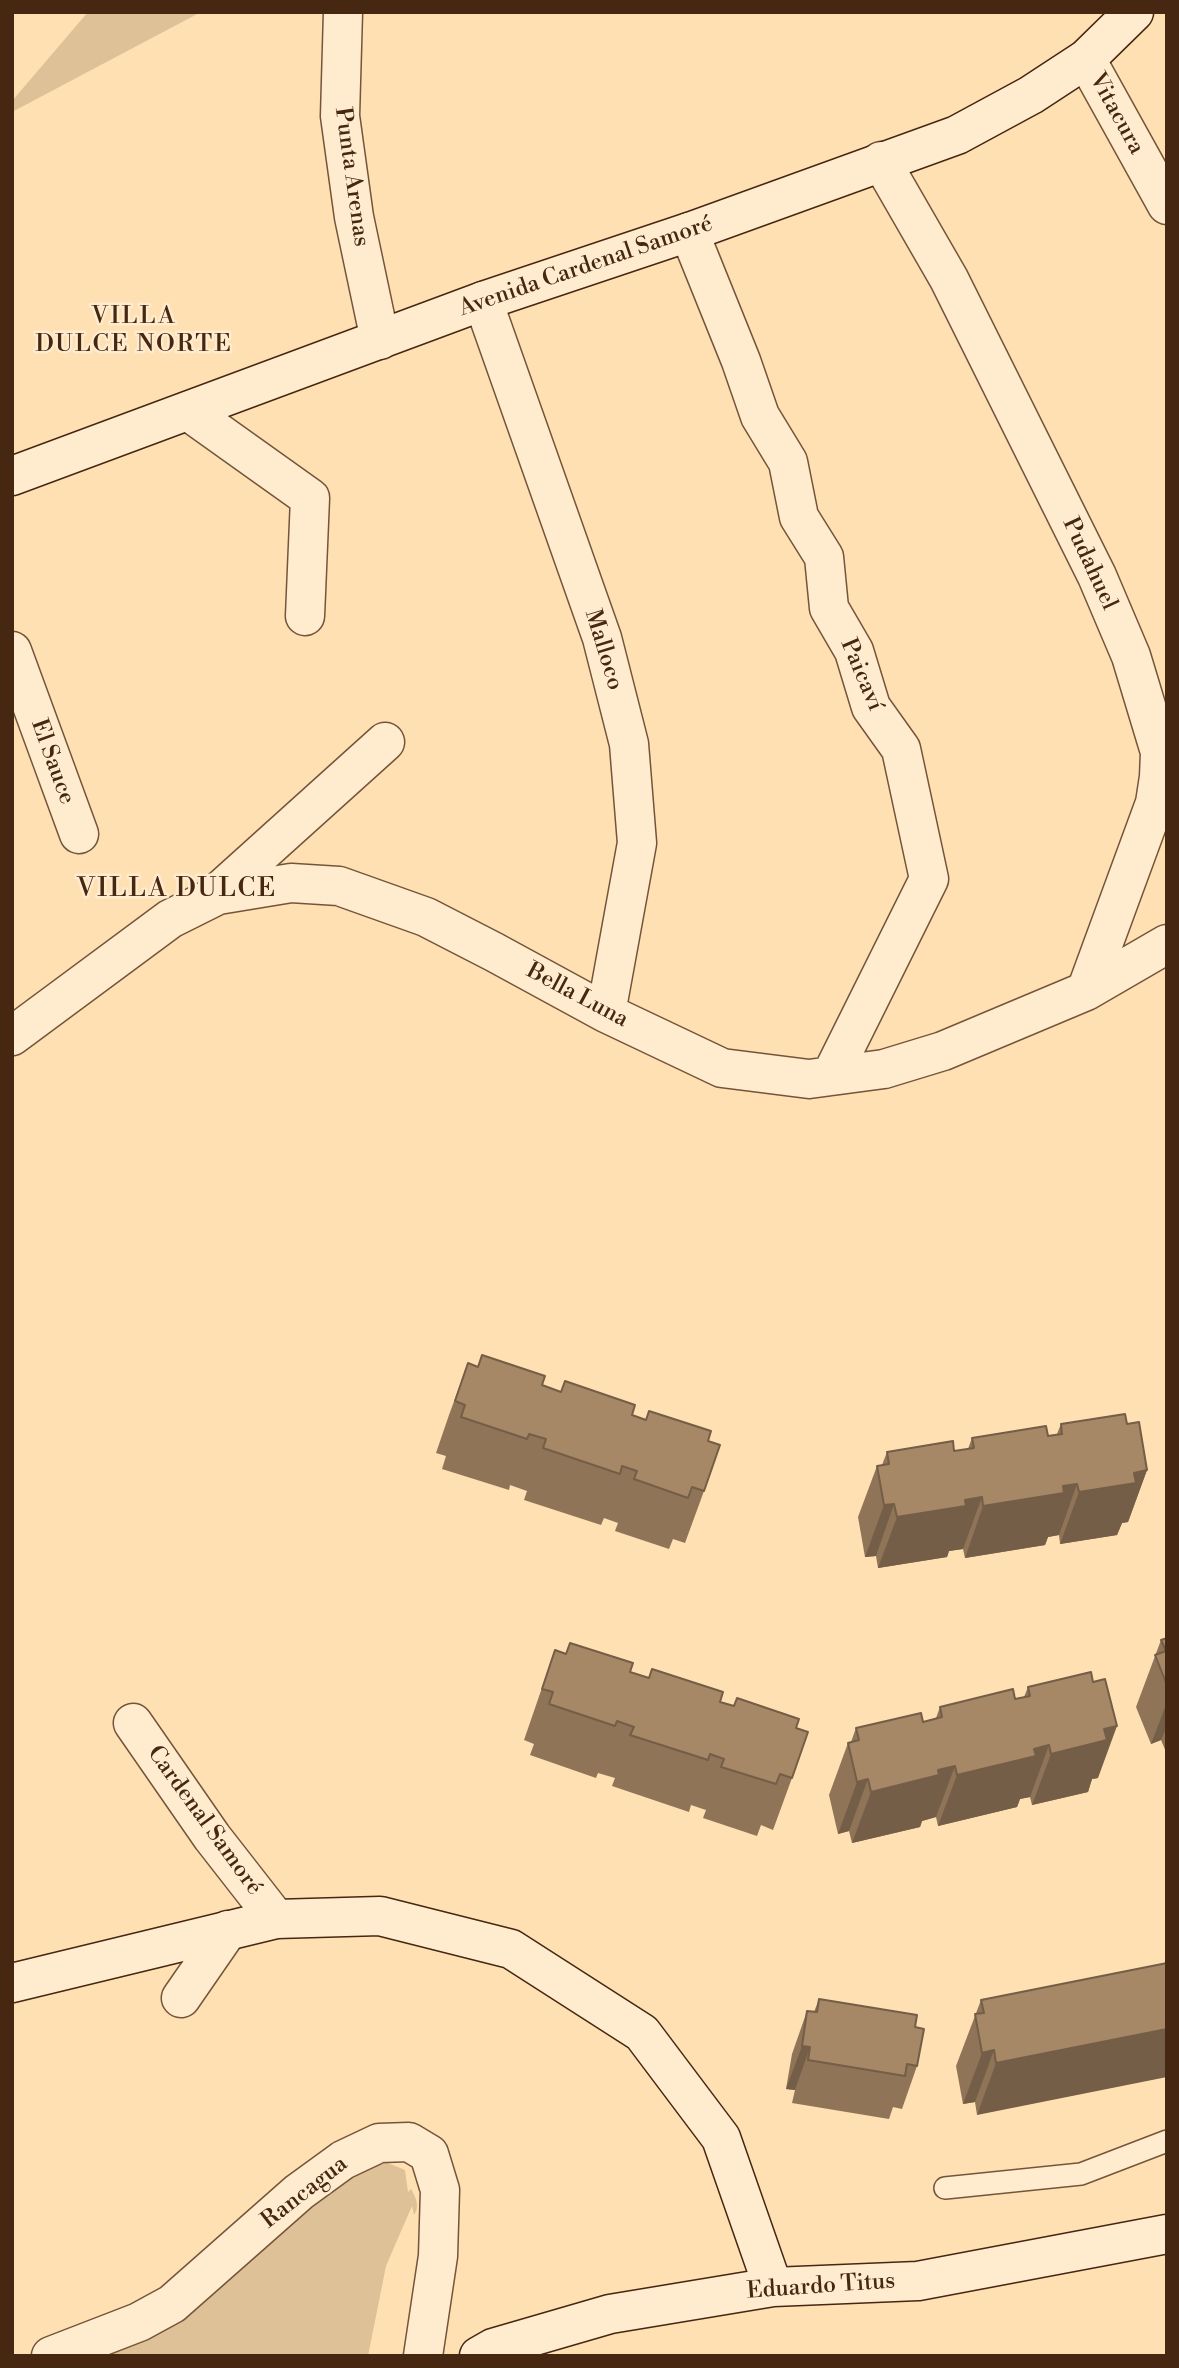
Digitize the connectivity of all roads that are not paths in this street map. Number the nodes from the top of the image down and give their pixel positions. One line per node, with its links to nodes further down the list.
1 (1134, 12): 3 (street, Avenida Cardenal Samoré)
2 (346, 15): 8 (street, Punta Arenas)
3 (1086, 59): 4 (street, Avenida Cardenal Samoré); 5 (street, Vitacura)
4 (881, 161): 6 (street, Avenida Cardenal Samoré); 17 (street, Pudahuel)
5 (1167, 205)
6 (689, 232): 7 (street, Avenida Cardenal Samoré); 20 (street, Paicaví)
7 (483, 301): 8 (street, Avenida Cardenal Samoré); 18 (street, Malloco)
8 (380, 340): 9 (street, Avenida Cardenal Samoré)
9 (188, 411): 10 (street, Avenida Cardenal Samoré); 11 (street)
10 (12, 476)
11 (305, 616)
12 (12, 651): 14 (street, El Sauce)
13 (385, 742): 15 (street)
14 (79, 834)
15 (211, 899): 18 (street, Bella Luna); 19 (street, Bella Luna)
16 (1167, 944): 17 (street, Bella Luna)
17 (1086, 991): 20 (street, Bella Luna)
18 (606, 1013): 20 (street, Bella Luna)
19 (12, 1037)
20 (831, 1076)
21 (133, 1723): 22 (street, Cardenal Samoré)
22 (276, 1919): 23 (street); 29 (street)
23 (228, 1930): 24 (street); 25 (street)
24 (12, 1983)
25 (181, 1998)
26 (1167, 2141): 27 (lane)
27 (945, 2188)
28 (1167, 2234): 29 (street, Eduardo Titus)
29 (773, 2287): 32 (street, Eduardo Titus)
30 (51, 2356): 31 (street, Rancagua)
31 (422, 2356)
32 (479, 2356)

